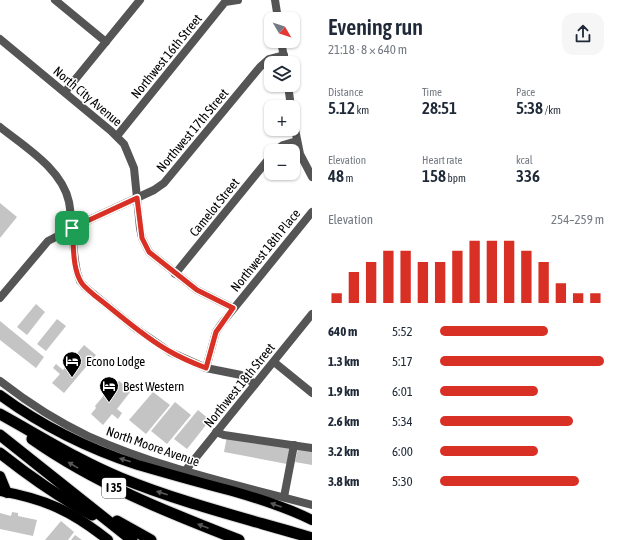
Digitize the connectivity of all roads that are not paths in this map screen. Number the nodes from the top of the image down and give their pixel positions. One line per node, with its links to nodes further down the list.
1 (55, 0): 7 (street)
2 (140, 0): 7 (street)
3 (238, 0): 11 (street, Northwest 16th Street)
4 (275, 0): 5 (street)
5 (277, 12)
6 (0, 39): 9 (street, North City Avenue)
7 (106, 42): 9 (street)
8 (264, 62): 17 (street, Northwest 17th Street)
9 (65, 92): 11 (street, North City Avenue)
10 (0, 127): 19 (street)
11 (117, 136): 17 (street, North City Avenue)
12 (296, 136): 13 (street)
13 (297, 141): 14 (street); 16 (street)
14 (287, 144)
15 (264, 165): 20 (street, Camelot Street)
16 (312, 177)
17 (137, 198): 19 (street, Northwest 17th Street); 20 (street, North City Avenue)
18 (312, 212): 22 (street, Northwest 18th Place)
19 (72, 228): 21 (street, Northwest 17th Street); 25 (street)
20 (175, 274): 22 (street, North City Avenue)
21 (0, 298)
22 (233, 308): 25 (street, Northwest 18th Place)
23 (312, 314): 24 (street, Northwest 18th Street)
24 (274, 362): 27 (street, Northwest 18th Street); 28 (street)
25 (206, 368): 27 (street)
26 (0, 380): 36 (street, North Moore Avenue)
27 (255, 384): 31 (street, Northwest 18th Street)
28 (312, 393)
29 (0, 395): 42 (main road, one-way to 29)
30 (0, 415): 43 (highway, one-way to 30); 47 (highway, I 35, one-way to 30)
31 (216, 432): 33 (street); 36 (street, Northwest 18th Street)
32 (0, 435): 40 (highway, I 35)
33 (294, 445): 34 (street); 39 (street)
34 (312, 448)
35 (0, 453): 44 (highway)
36 (185, 471): 39 (street, North Moore Avenue)
37 (0, 476): 38 (main road)
38 (3, 492): 45 (main road)
39 (284, 497): 41 (street, North Moore Avenue)
40 (87, 504): 44 (highway, I 35); 46 (highway)
41 (312, 505)
42 (312, 520)
43 (309, 537)
44 (129, 538)
45 (108, 540)
46 (151, 540)
47 (240, 540)

